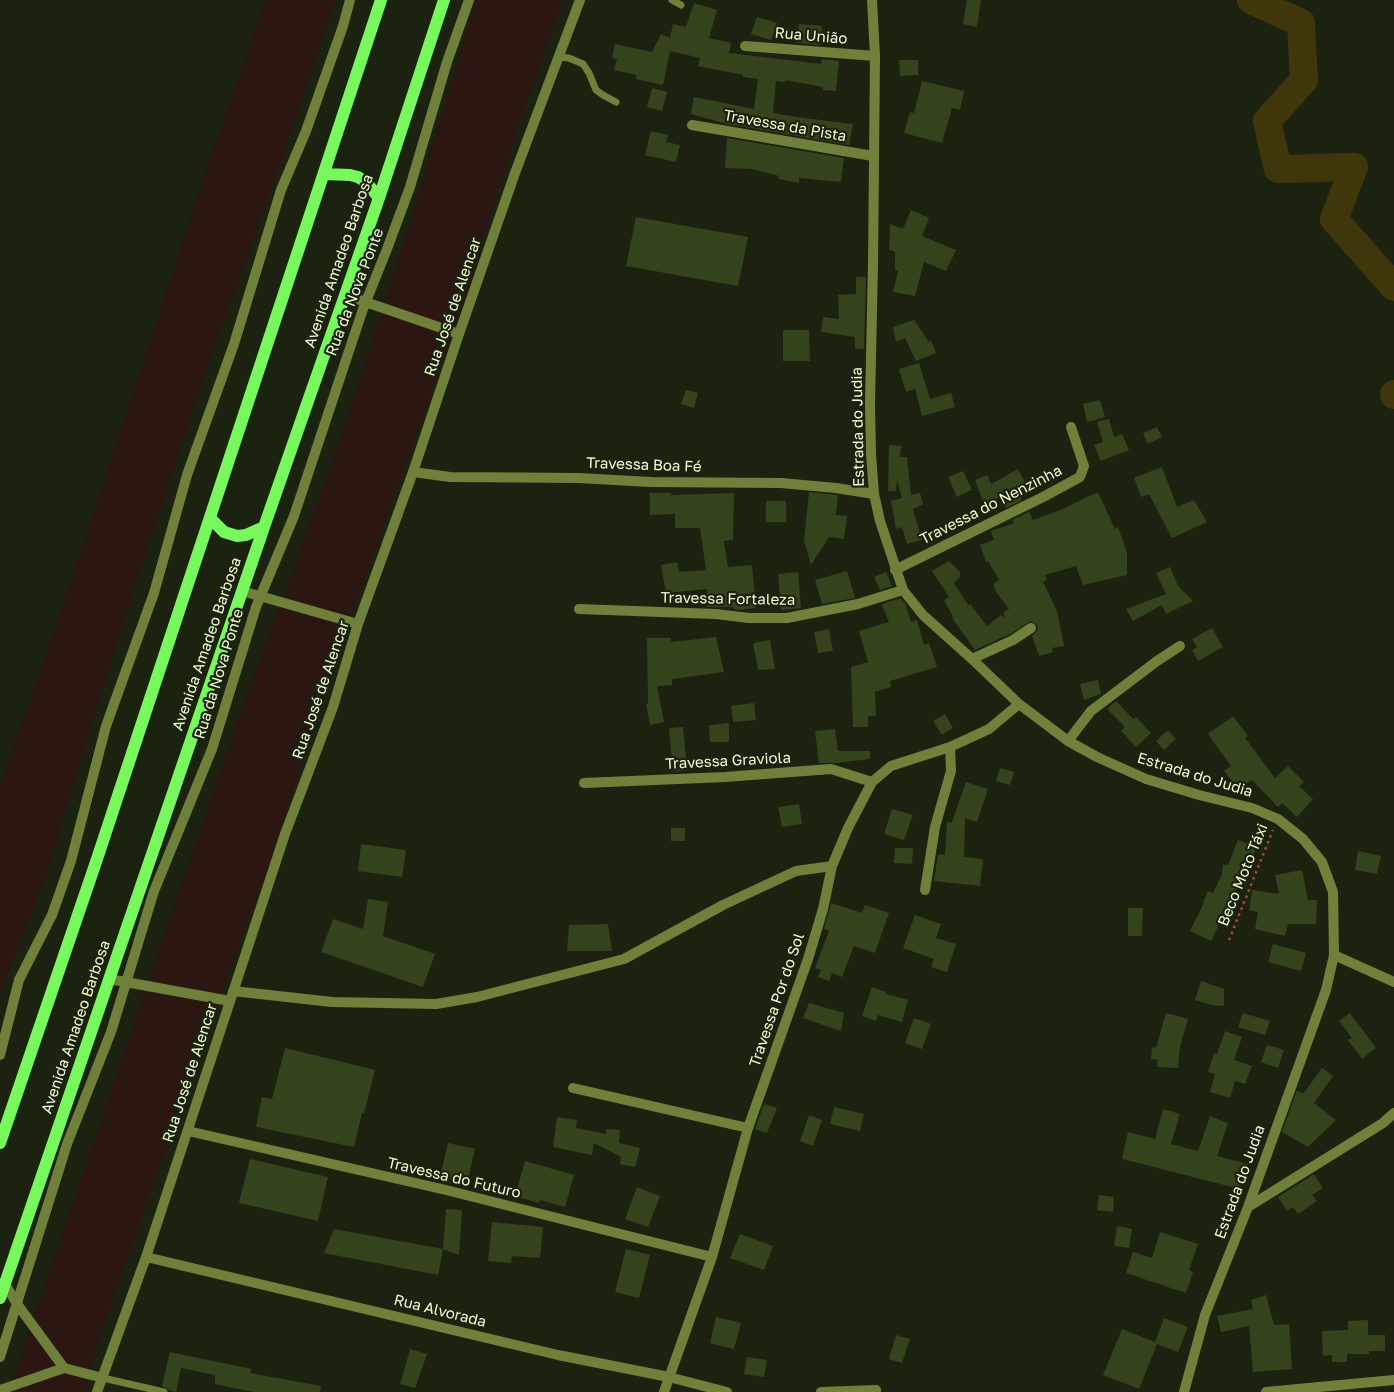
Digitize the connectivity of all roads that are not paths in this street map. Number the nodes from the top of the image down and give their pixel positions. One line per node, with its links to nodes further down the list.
1 (350, 0): 46 (street)
2 (380, 0): 15 (main road)
3 (444, 0): 16 (main road, Avenida Amadeo Barbosa)
4 (469, 0): 18 (street, Rua da Nova Ponte)
5 (580, 0): 11 (street, Rua José de Alencar)
6 (672, 0): 8 (lane)
7 (872, 0): 10 (street, Estrada do Judia)
8 (681, 4)
9 (744, 46): 10 (street, Rua União)
10 (875, 56): 14 (street, Estrada do Judia)
11 (559, 57): 12 (lane); 19 (street, Rua José de Alencar)
12 (616, 102)
13 (692, 125): 14 (street, Travessa da Pista)
14 (873, 156): 22 (street, Estrada do Judia)
15 (324, 174): 16 (main road); 23 (main road)
16 (379, 198): 17 (main road, Avenida Amadeo Barbosa)
17 (345, 295): 18 (street); 24 (main road, Avenida Amadeo Barbosa)
18 (365, 303): 19 (street); 28 (street, Rua da Nova Ponte)
19 (459, 334): 21 (street, Rua José de Alencar)
20 (1071, 427): 25 (street, Travessa do Nenzinha)
21 (413, 472): 22 (street, Travessa Boa Fé); 30 (street, Rua José de Alencar)
22 (874, 494): 25 (street, Estrada do Judia)
23 (210, 518): 24 (main road); 53 (main road)
24 (264, 527): 27 (main road, Avenida Amadeo Barbosa)
25 (895, 570): 26 (street, Estrada do Judia)
26 (903, 590): 29 (street, Travessa Fortaleza); 33 (street, Estrada do Judia)
27 (242, 591): 28 (street); 42 (main road, Avenida Amadeo Barbosa)
28 (261, 596): 30 (street); 43 (street, Rua da Nova Ponte)
29 (579, 609)
30 (358, 624): 45 (street, Rua José de Alencar)
31 (1031, 628): 33 (street)
32 (1180, 646): 35 (street)
33 (972, 659): 34 (street, Estrada do Judia)
34 (1018, 704): 35 (street, Estrada do Judia); 36 (street, Travessa Por do Sol)
35 (1068, 740): 41 (street, Estrada do Judia)
36 (950, 747): 37 (street, Travessa Por do Sol); 40 (street)
37 (872, 782): 38 (street, Travessa Graviola); 39 (street, Travessa Por do Sol)
38 (584, 783)
39 (832, 866): 45 (street); 51 (street, Travessa Por do Sol)
40 (925, 890)
41 (1334, 955): 44 (street); 54 (street, Estrada do Judia)
42 (109, 979): 43 (street); 57 (main road, Avenida Amadeo Barbosa)
43 (127, 982): 45 (street); 59 (street, Rua da Nova Ponte)
44 (1394, 982)
45 (231, 996): 52 (street, Rua José de Alencar)
46 (0, 1055)
47 (573, 1088): 51 (street)
48 (1394, 1113): 50 (street)
49 (1394, 1122): 50 (street)
50 (1383, 1123): 54 (street)
51 (748, 1128): 56 (street, Travessa Por do Sol)
52 (188, 1131): 55 (street, Rua José de Alencar); 56 (street, Travessa do Futuro)
53 (0, 1143)
54 (1248, 1207): 72 (street, Estrada do Judia)
55 (146, 1257): 62 (street, Rua Alvorada); 63 (street, Rua José de Alencar)
56 (712, 1257): 62 (street, Travessa Por do Sol)
57 (5, 1284): 58 (main road, Avenida Amadeo Barbosa); 59 (street)
58 (0, 1298)
59 (17, 1304): 60 (street, Rua da Nova Ponte); 61 (street)
60 (0, 1357)
61 (64, 1368): 63 (street); 65 (street)
62 (669, 1377): 69 (street, Travessa Por do Sol); 70 (street, Rua Alvorada)
63 (103, 1378): 67 (street, Rua José de Alencar); 68 (lane)
64 (1394, 1380): 73 (street)
65 (0, 1390)
66 (876, 1390): 71 (street)
67 (98, 1392)
68 (164, 1392)
69 (664, 1392)
70 (727, 1392)
71 (821, 1392)
72 (1184, 1392)
73 (1266, 1392)

